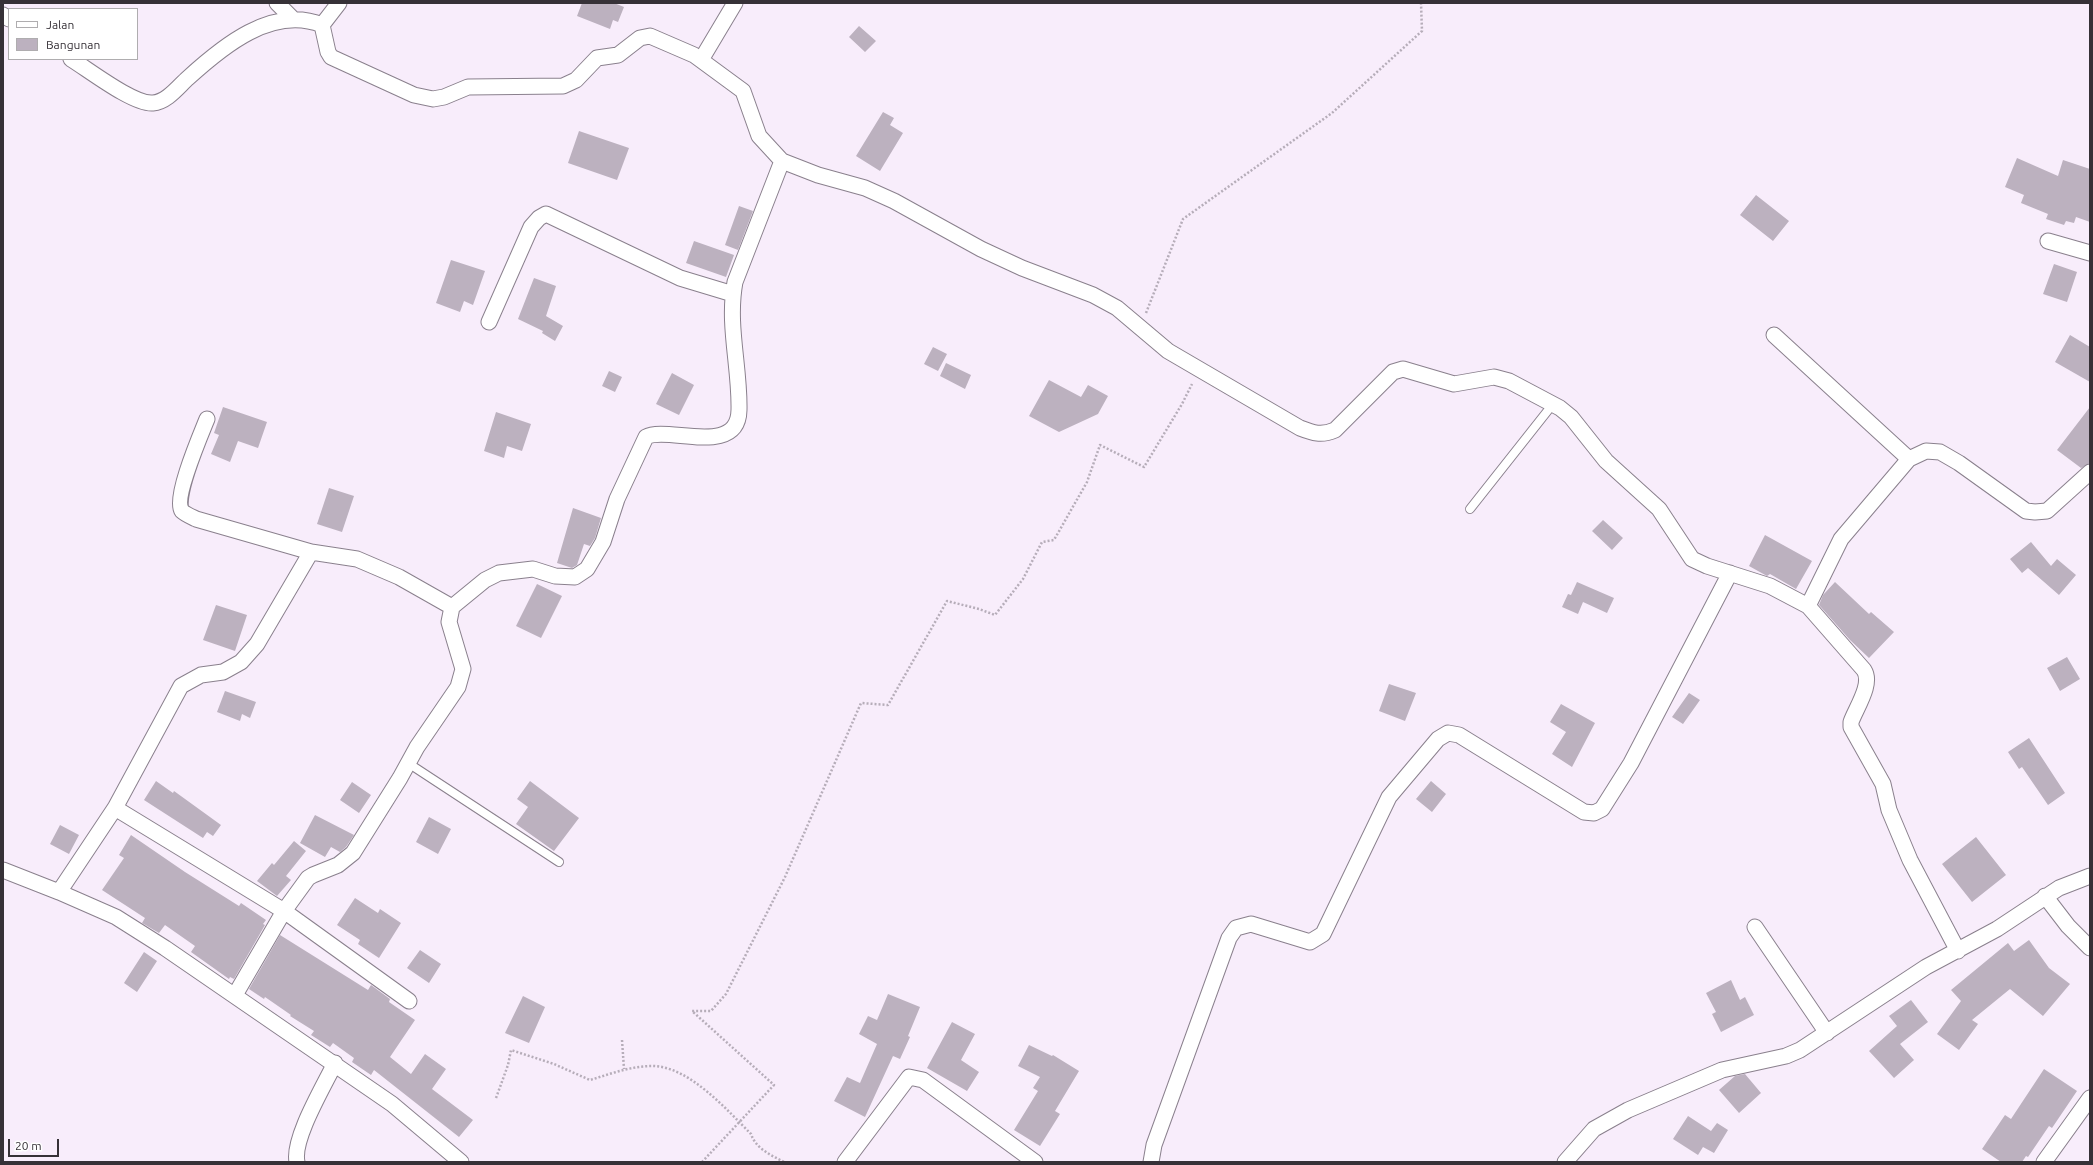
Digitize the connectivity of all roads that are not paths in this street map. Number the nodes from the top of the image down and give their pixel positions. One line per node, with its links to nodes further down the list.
1 (277, 3): 4 (street)
2 (339, 3): 5 (street)
3 (735, 3): 7 (street)
4 (293, 19): 5 (street); 6 (street)
5 (322, 25): 7 (street)
6 (73, 60)
7 (701, 60): 8 (street)
8 (782, 160): 11 (street); 14 (street)
9 (2048, 241): 10 (street)
10 (2090, 253)
11 (733, 294): 12 (street); 22 (street)
12 (488, 322)
13 (1774, 335): 16 (street)
14 (1553, 404): 18 (lane); 20 (street)
15 (207, 419): 19 (street)
16 (1909, 459): 17 (street); 21 (street)
17 (2090, 472)
18 (1470, 508)
19 (311, 552): 22 (street); 24 (street)
20 (1730, 573): 21 (street); 43 (street)
21 (1808, 606): 33 (street)
22 (452, 607): 23 (street)
23 (408, 763): 25 (lane); 30 (street)
24 (114, 808): 28 (street); 30 (street)
25 (559, 862)
26 (3, 870): 28 (street)
27 (2090, 876): 29 (street)
28 (59, 892): 34 (street)
29 (2045, 896): 32 (street); 33 (street)
30 (284, 911): 34 (street); 35 (street)
31 (1755, 927): 36 (street)
32 (2090, 948)
33 (1958, 951): 36 (street)
34 (235, 995): 37 (street)
35 (409, 1000)
36 (1827, 1033): 44 (street)
37 (335, 1064): 39 (street); 40 (street)
38 (2090, 1098): 45 (street)
39 (297, 1162)
40 (461, 1162)
41 (845, 1162): 42 (street)
42 (1035, 1162)
43 (1151, 1162)
44 (1565, 1162)
45 (2044, 1162)

